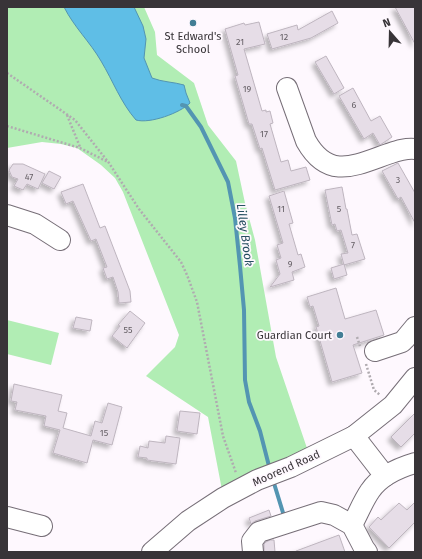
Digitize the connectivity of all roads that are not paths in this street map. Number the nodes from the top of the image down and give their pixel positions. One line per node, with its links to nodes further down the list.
1 (287, 88): 2 (street)
2 (415, 149)
3 (7, 215): 4 (street)
4 (60, 240)
5 (415, 327): 6 (street)
6 (367, 354)
7 (415, 378): 8 (street, Moorend Road)
8 (354, 436): 10 (street); 14 (street, Moorend Road)
9 (415, 463): 10 (street)
10 (385, 476): 12 (street)
11 (7, 517): 13 (street)
12 (352, 525): 15 (street); 16 (street)
13 (42, 526)
14 (152, 552)
15 (253, 552)
16 (367, 552)

